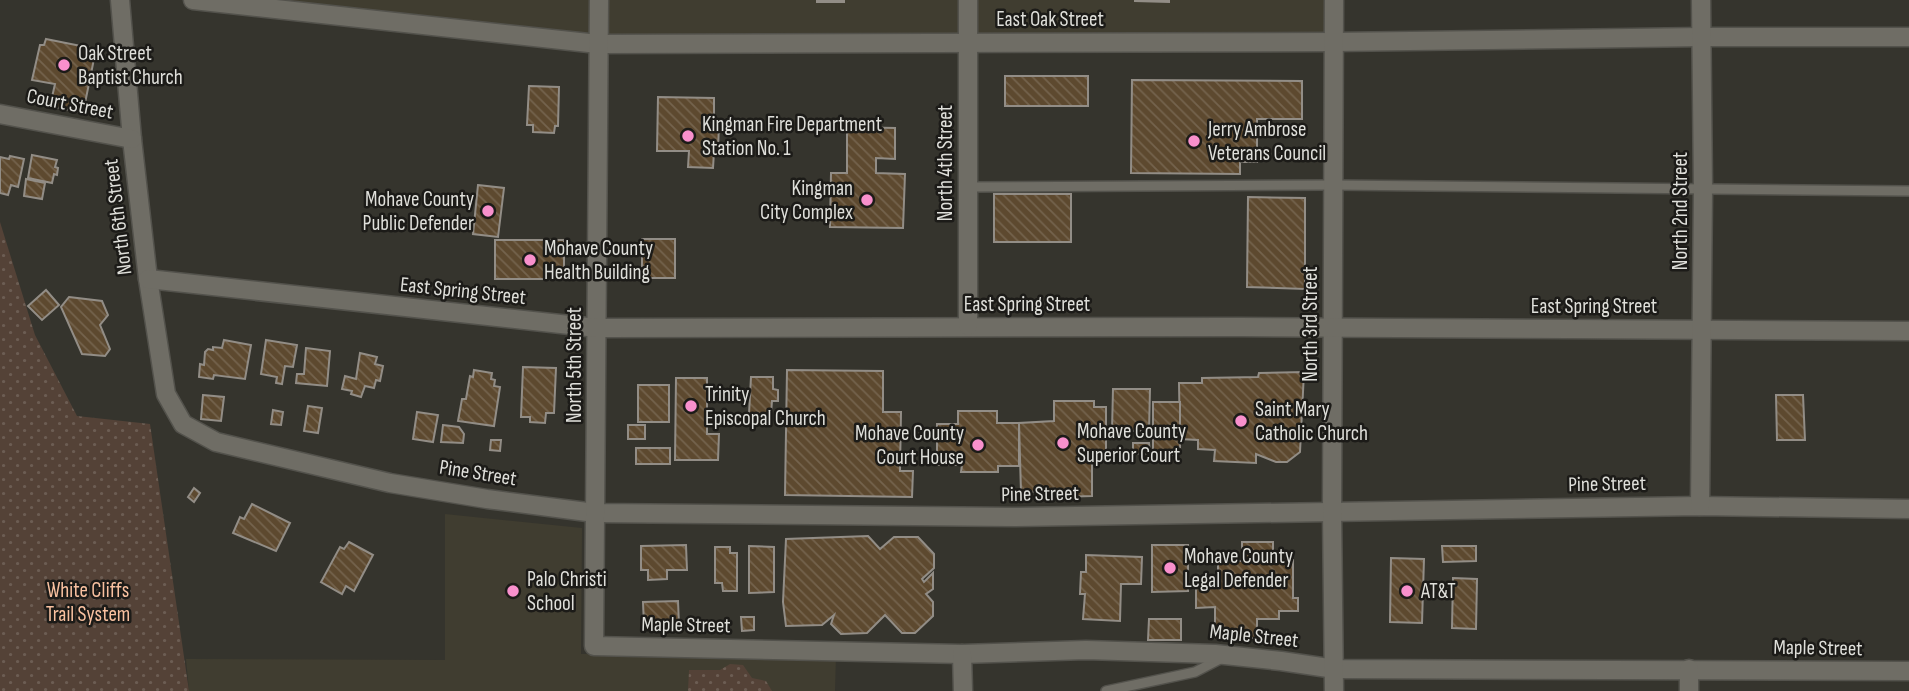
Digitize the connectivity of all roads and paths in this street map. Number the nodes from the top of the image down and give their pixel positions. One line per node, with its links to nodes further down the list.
1 (120, 0): 13 (street, North 6th Street)
2 (193, 0): 11 (street, East Oak Street)
3 (598, 0): 11 (street, North 5th Street)
4 (968, 0): 9 (street, North 4th Street)
5 (1334, 0): 10 (street, North 3rd Street)
6 (1701, 0): 7 (street, North 2nd Street)
7 (1701, 37): 8 (street, East Oak Street); 10 (street, East Oak Street); 16 (street, North 2nd Street)
8 (1909, 37)
9 (968, 42): 10 (street, East Oak Street); 11 (street, East Oak Street); 15 (street, North 4th Street)
10 (1334, 42): 14 (street, North 3rd Street)
11 (598, 44): 20 (street, North 5th Street)
12 (0, 114): 13 (street, Court Street)
13 (132, 139): 18 (street, North 6th Street)
14 (1333, 185): 15 (lane); 16 (lane); 21 (street, North 3rd Street)
15 (968, 187): 19 (street, North 4th Street)
16 (1703, 189): 17 (lane); 22 (street, North 2nd Street)
17 (1909, 191)
18 (148, 279): 20 (street, East Spring Street); 24 (street, North 6th Street)
19 (968, 327): 20 (street, East Spring Street); 21 (street, East Spring Street)
20 (597, 328): 28 (street, North 5th Street)
21 (1332, 328): 22 (street, East Spring Street); 27 (street, North 3rd Street)
22 (1702, 328): 23 (street, East Spring Street); 25 (street, North 2nd Street)
23 (1909, 331)
24 (183, 425): 28 (street, Pine Street)
25 (1700, 506): 26 (street, Pine Street); 27 (street, Pine Street)
26 (1909, 509)
27 (1332, 512): 28 (street, Pine Street); 32 (street, North 3rd Street)
28 (595, 513): 29 (street, North 5th Street)
29 (594, 646): 30 (street, Maple Street)
30 (962, 654): 31 (street, Maple Street); 35 (street)
31 (1226, 655): 32 (street, Maple Street); 36 (lane)
32 (1335, 669): 33 (street, Maple Street); 37 (street, North 3rd Street)
33 (1689, 669): 34 (street, Maple Street); 38 (street)
34 (1909, 671)
35 (963, 691)
36 (1106, 691)
37 (1334, 691)
38 (1689, 691)

